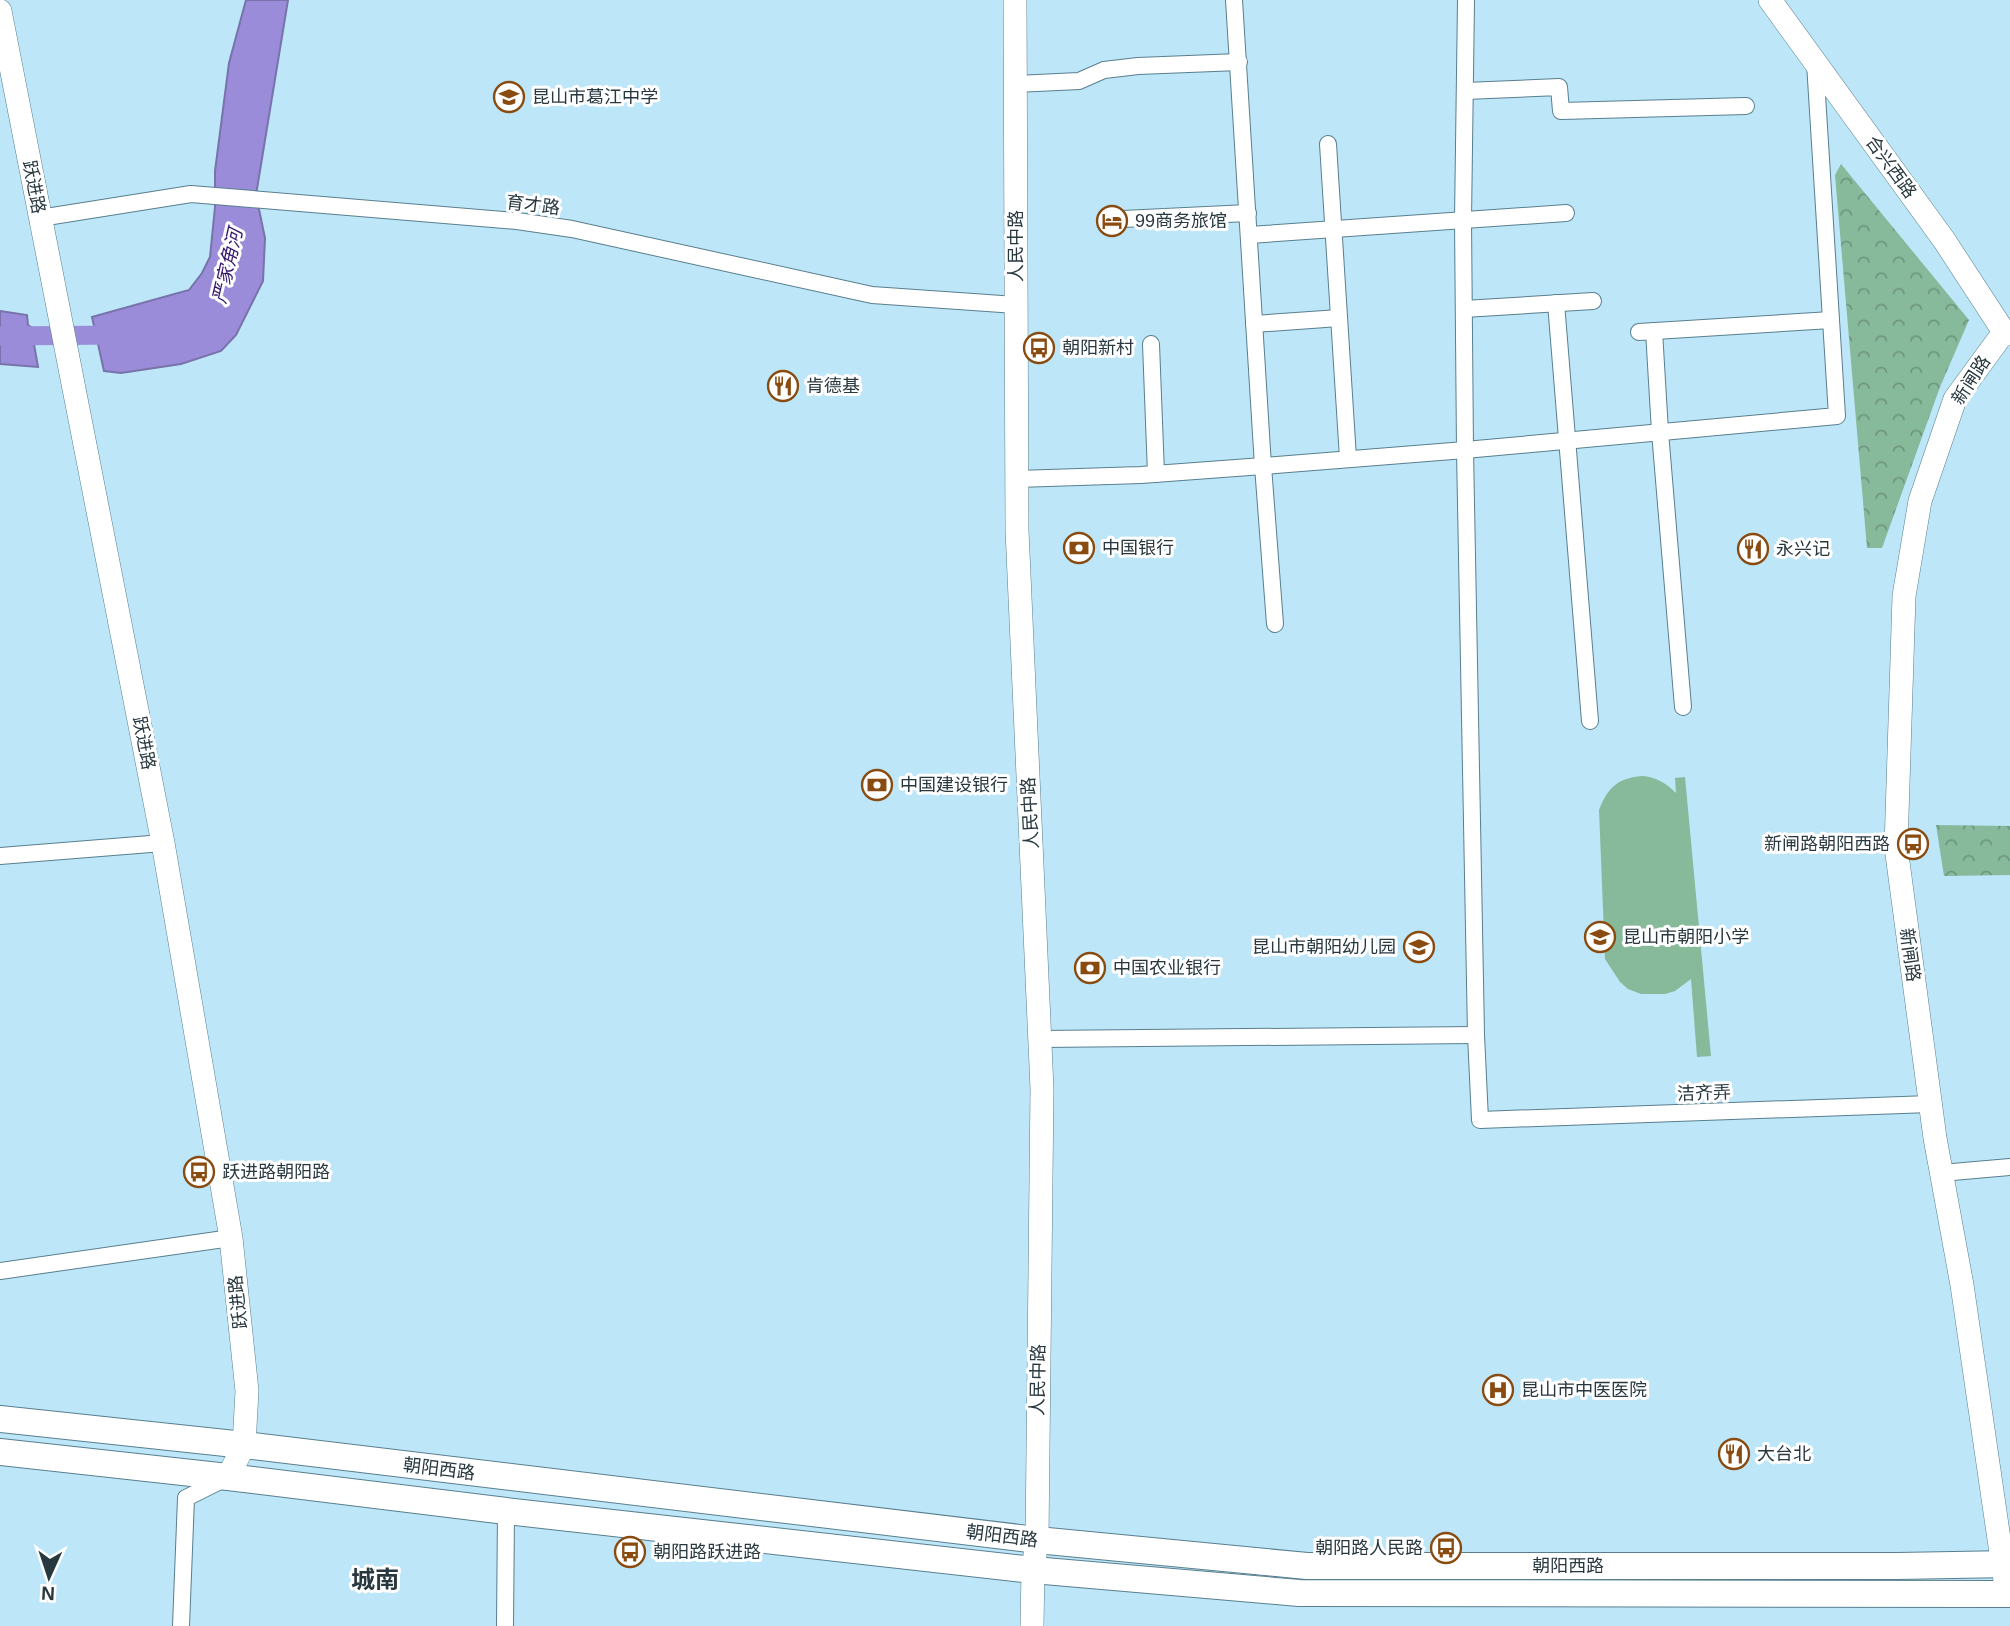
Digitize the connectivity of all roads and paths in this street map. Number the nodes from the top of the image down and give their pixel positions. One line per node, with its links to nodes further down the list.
1 (1015, 0): 8 (street, 人民中路)
2 (1234, 0): 7 (street)
3 (1466, 0): 9 (street)
4 (1770, 0): 6 (street, 合兴西路)
5 (0, 11): 14 (street, 跃进路)
6 (1815, 61): 24 (street); 26 (street, 合兴西路)
7 (1239, 62): 8 (street); 12 (street)
8 (1015, 84): 21 (street, 人民中路)
9 (1465, 91): 10 (street); 16 (street)
10 (1746, 106)
11 (1328, 144): 17 (street)
12 (1248, 213): 15 (street); 18 (street)
13 (1566, 213): 16 (street)
14 (40, 218): 21 (street, 育才路); 38 (street, 跃进路)
15 (1123, 219)
16 (1463, 220): 17 (street); 22 (street)
17 (1333, 229): 18 (street); 23 (street)
18 (1249, 235): 25 (street)
19 (1593, 301): 20 (street)
20 (1556, 303): 22 (street); 29 (street)
21 (1016, 305): 34 (street, 人民中路)
22 (1464, 309): 30 (street)
23 (1339, 318): 25 (street); 31 (street)
24 (1831, 320): 28 (street); 28 (street)
25 (1254, 324): 32 (street)
26 (2007, 333): 42 (street, 新闸路)
27 (1151, 344): 33 (street)
28 (1660, 432): 29 (street); 36 (street)
29 (1567, 440): 30 (street); 37 (street)
30 (1465, 450): 31 (street); 40 (street)
31 (1348, 458): 32 (street)
32 (1263, 466): 33 (street); 35 (street)
33 (1156, 474): 34 (street)
34 (1017, 479): 41 (street, 人民中路)
35 (1275, 624)
36 (1683, 707)
37 (1590, 721)
38 (163, 842): 39 (street); 45 (street, 跃进路)
39 (0, 856)
40 (1476, 1035): 41 (street); 42 (street, 洁齐弄)
41 (1040, 1039): 52 (street, 人民中路)
42 (1930, 1104): 44 (street, 新闸路)
43 (2010, 1167): 44 (street)
44 (1941, 1173): 53 (street, 新闸路)
45 (231, 1238): 46 (street); 48 (street, 跃进路)
46 (0, 1271)
47 (0, 1419): 48 (main road, 朝阳西路)
48 (244, 1446): 50 (street, 跃进路); 52 (main road, 朝阳西路)
49 (0, 1452): 50 (main road, 朝阳西路)
50 (228, 1477): 51 (main road, 朝阳西路); 56 (street)
51 (506, 1511): 54 (main road, 朝阳西路); 57 (street)
52 (1037, 1540): 53 (main road, 朝阳西路); 54 (street, 人民中路)
53 (2007, 1564): 55 (street, 新闸路)
54 (1032, 1570): 55 (main road, 朝阳西路); 58 (street, 人民中路)
55 (2008, 1594)
56 (181, 1626)
57 (505, 1626)
58 (1032, 1626)

